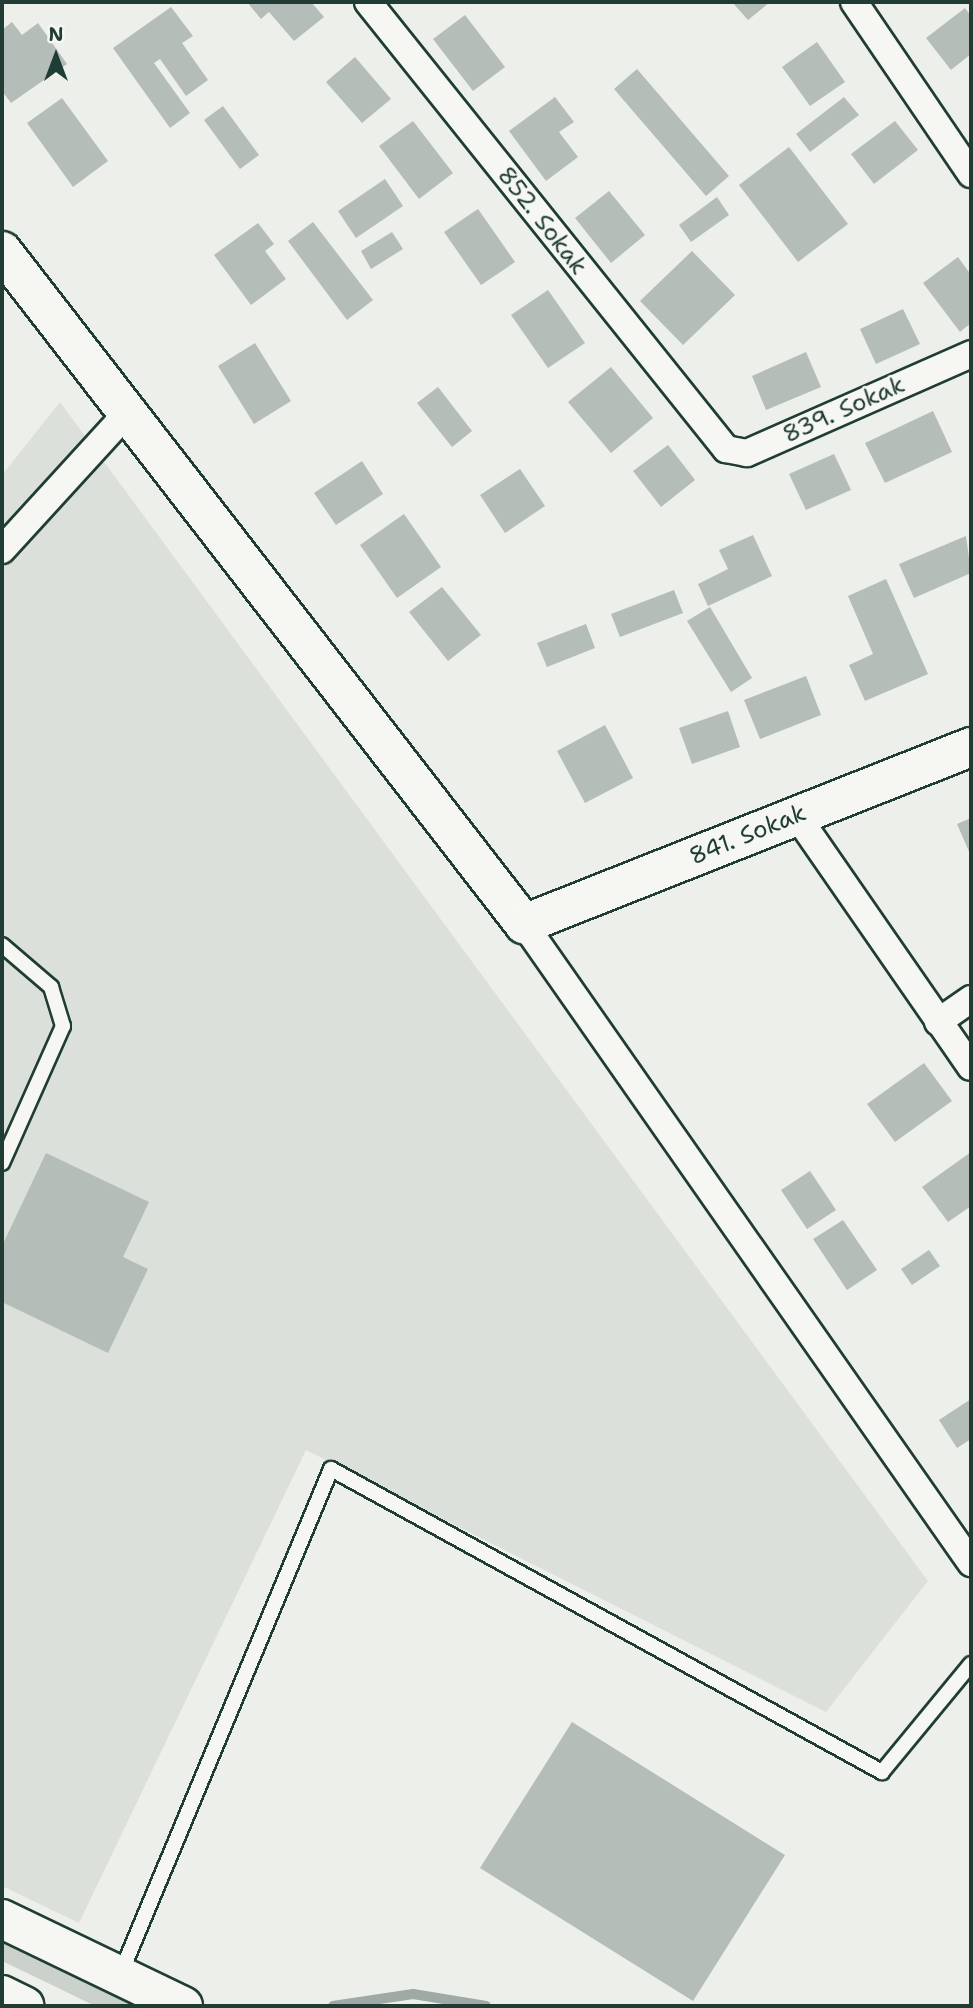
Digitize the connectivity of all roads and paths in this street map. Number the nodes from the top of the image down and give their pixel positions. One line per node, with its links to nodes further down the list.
1 (368, 2): 7 (street, 852. Sokak)
2 (854, 2): 3 (street)
3 (971, 174)
4 (2, 251): 6 (street)
5 (971, 354): 7 (street, 839. Sokak)
6 (127, 413): 8 (street); 11 (street)
7 (717, 441)
8 (2, 550)
9 (971, 747): 10 (street, 841. Sokak)
10 (797, 816): 11 (street, 841. Sokak); 14 (street)
11 (524, 924): 17 (street)
12 (2, 945): 16 (lane)
13 (971, 999): 14 (street)
14 (938, 1022): 15 (street)
15 (971, 1067)
16 (2, 1163)
17 (971, 1563)
18 (971, 1664): 20 (lane)
19 (2, 1919): 20 (street)
20 (120, 1976): 23 (street)
21 (2, 1995): 22 (street)
22 (25, 2006)
23 (183, 2006)

